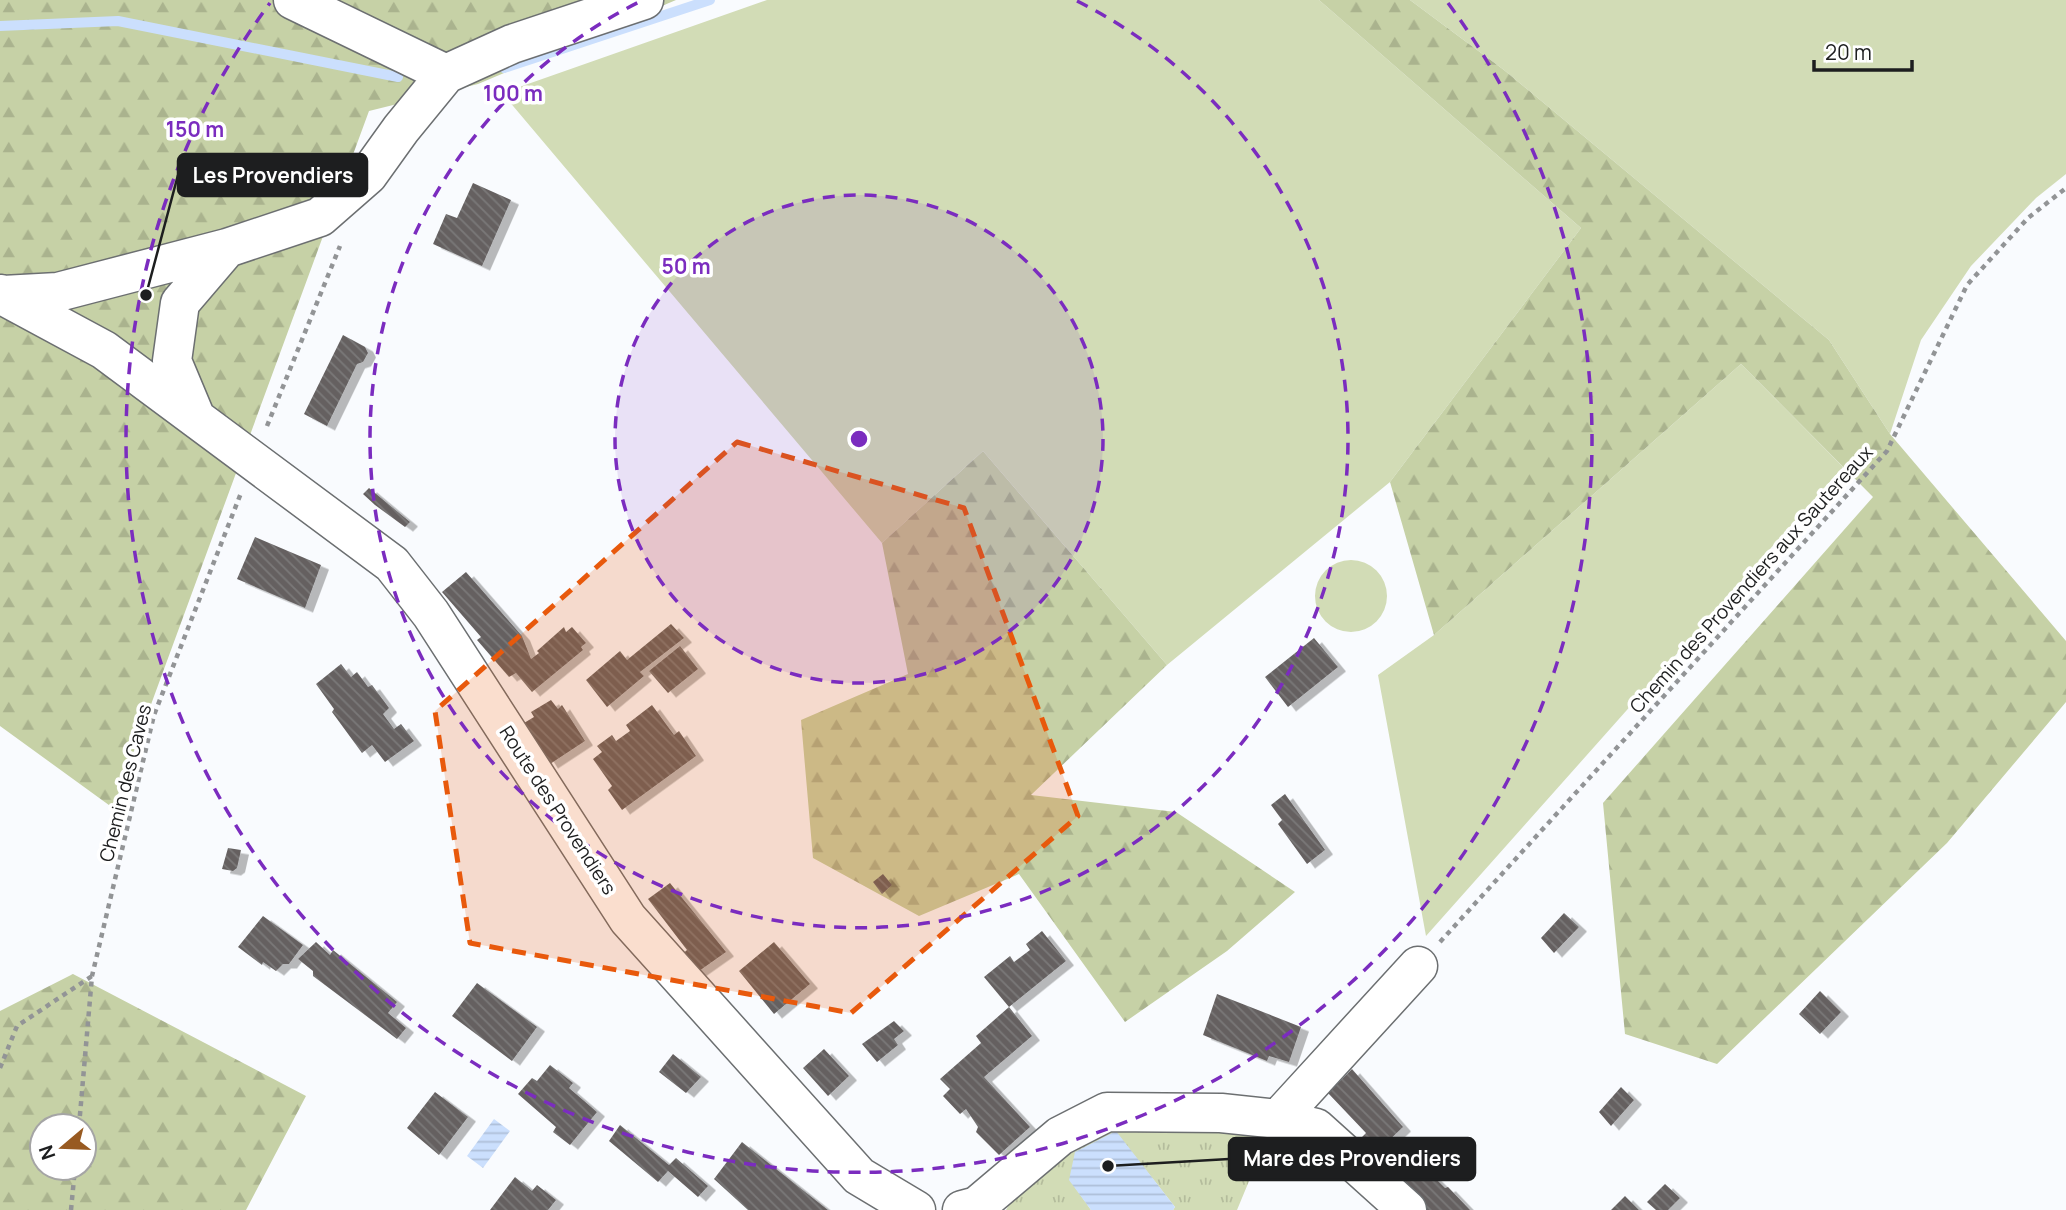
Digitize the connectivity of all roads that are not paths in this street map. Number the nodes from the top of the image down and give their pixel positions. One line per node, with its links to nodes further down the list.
1 (293, 0): 3 (street)
2 (644, 0): 3 (street)
3 (446, 74): 4 (street)
4 (227, 248): 5 (street); 6 (street)
5 (2, 294): 6 (street, Route des Provendiers)
6 (196, 418): 9 (street, Route des Provendiers)
7 (1418, 966): 8 (street)
8 (1278, 1119): 10 (street); 11 (street)
9 (916, 1210)
10 (962, 1210)
11 (1407, 1210)

